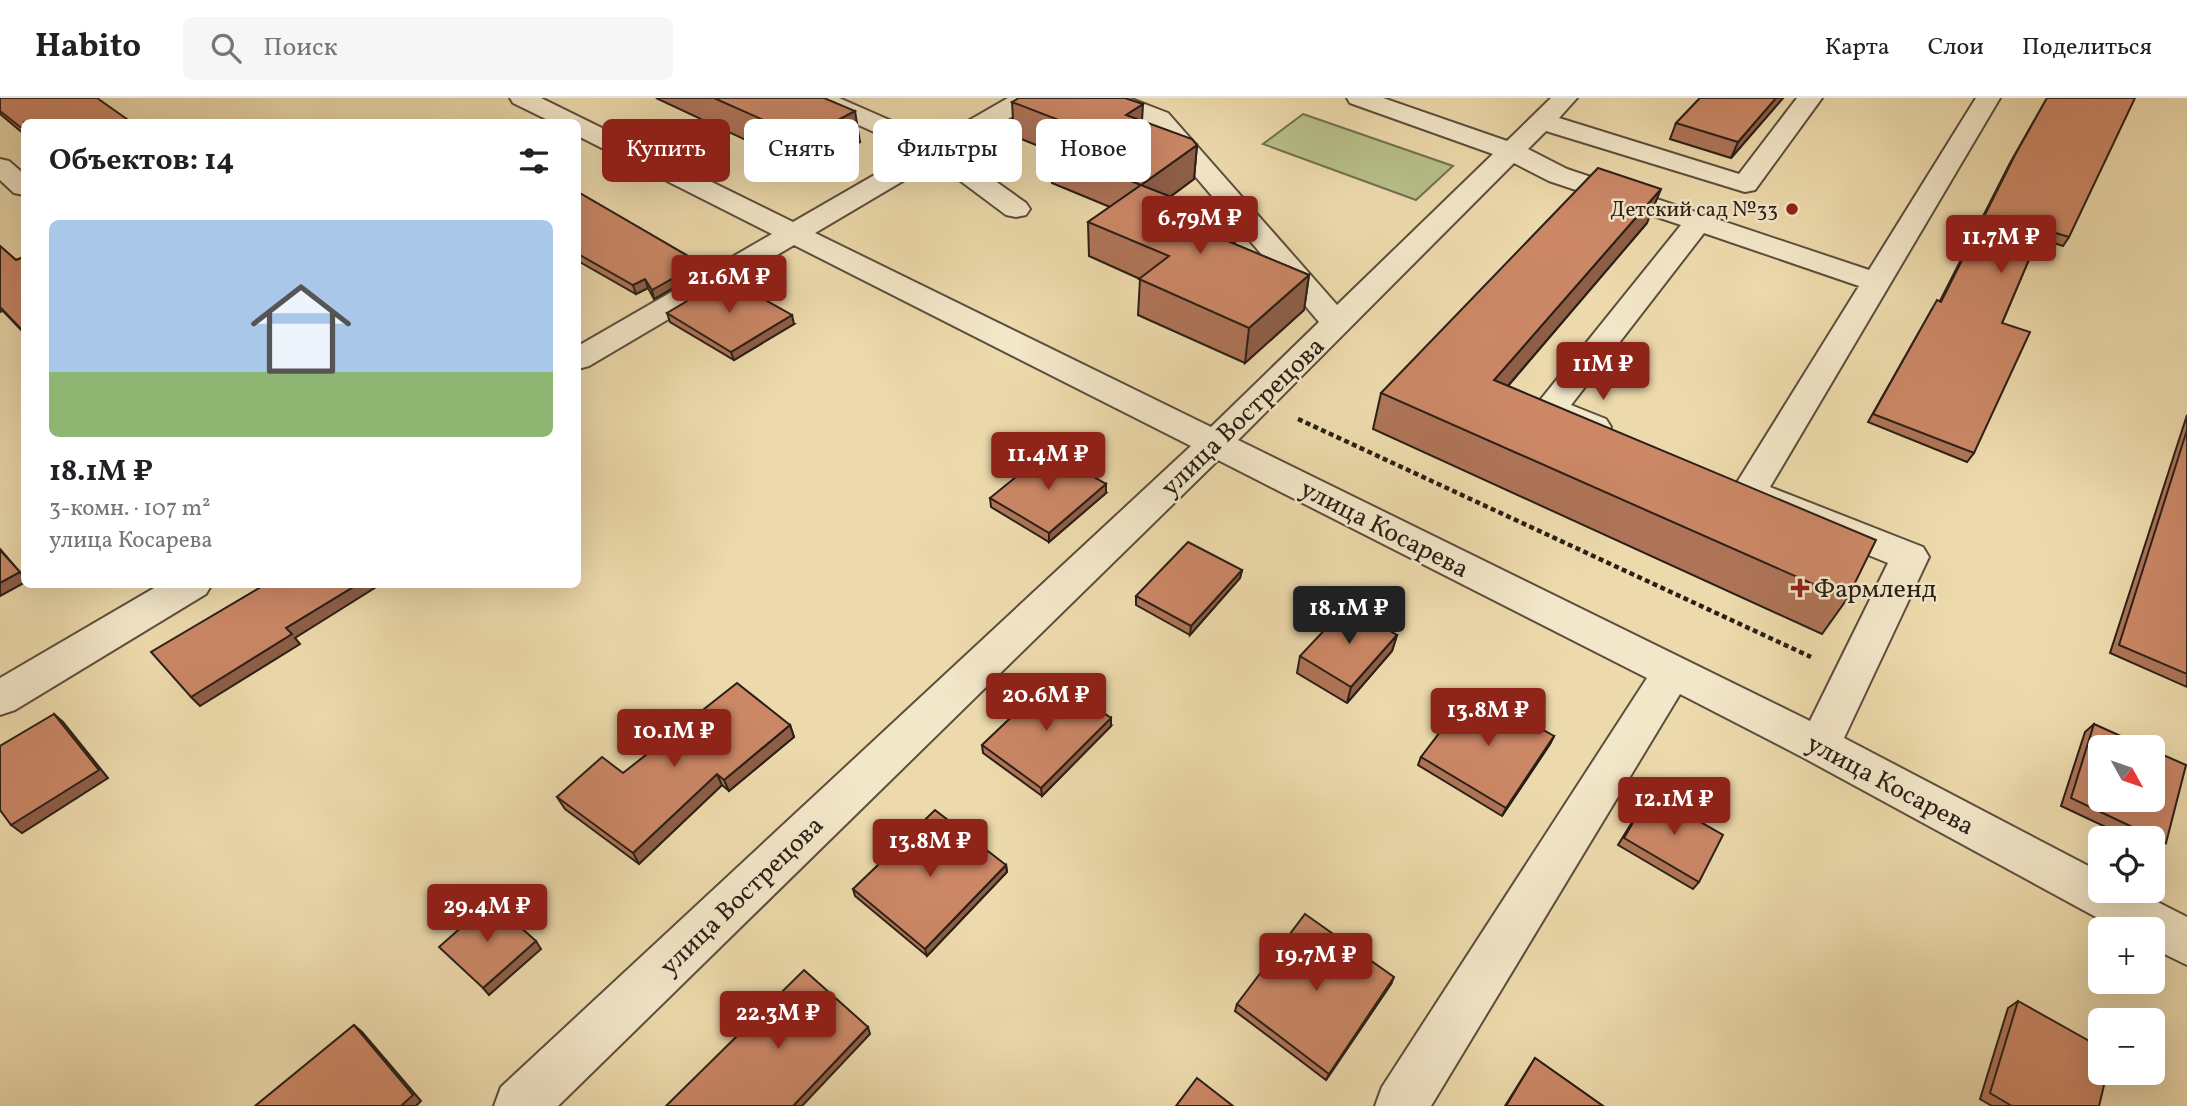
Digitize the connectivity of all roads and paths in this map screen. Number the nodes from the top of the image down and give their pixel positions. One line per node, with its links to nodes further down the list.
1 (522, 98): 9 (street)
2 (819, 98): 11 (street)
3 (1026, 98): 10 (street)
4 (1106, 98): 22 (street)
5 (1359, 98): 13 (street)
6 (1810, 98): 8 (street)
7 (1987, 98): 21 (street)
8 (1553, 109): 13 (street, улица Вострецова)
9 (565, 119)
10 (989, 119)
11 (873, 122)
12 (581, 127): 20 (street, улица Косарева)
13 (1511, 151): 19 (street); 22 (street, улица Вострецова)
14 (0, 167): 17 (street)
15 (882, 182): 20 (street)
16 (979, 182): 18 (street)
17 (21, 184)
18 (1016, 209)
19 (1698, 222): 21 (street); 25 (street)
20 (795, 234): 23 (street); 26 (street, улица Косарева)
21 (1876, 282): 29 (street)
22 (1336, 323): 24 (street, улица Вострецова)
23 (581, 357)
24 (1257, 401): 26 (street, улица Вострецова); 29 (path)
25 (1625, 440)
26 (1214, 443): 28 (street, улица Косарева); 33 (street, улица Вострецова)
27 (186, 588): 30 (street)
28 (1672, 672): 31 (street, улица Косарева); 34 (street)
29 (1853, 676): 31 (street)
30 (0, 698)
31 (1819, 745): 32 (street, улица Косарева)
32 (2187, 942)
33 (520, 1106)
34 (1401, 1106)

